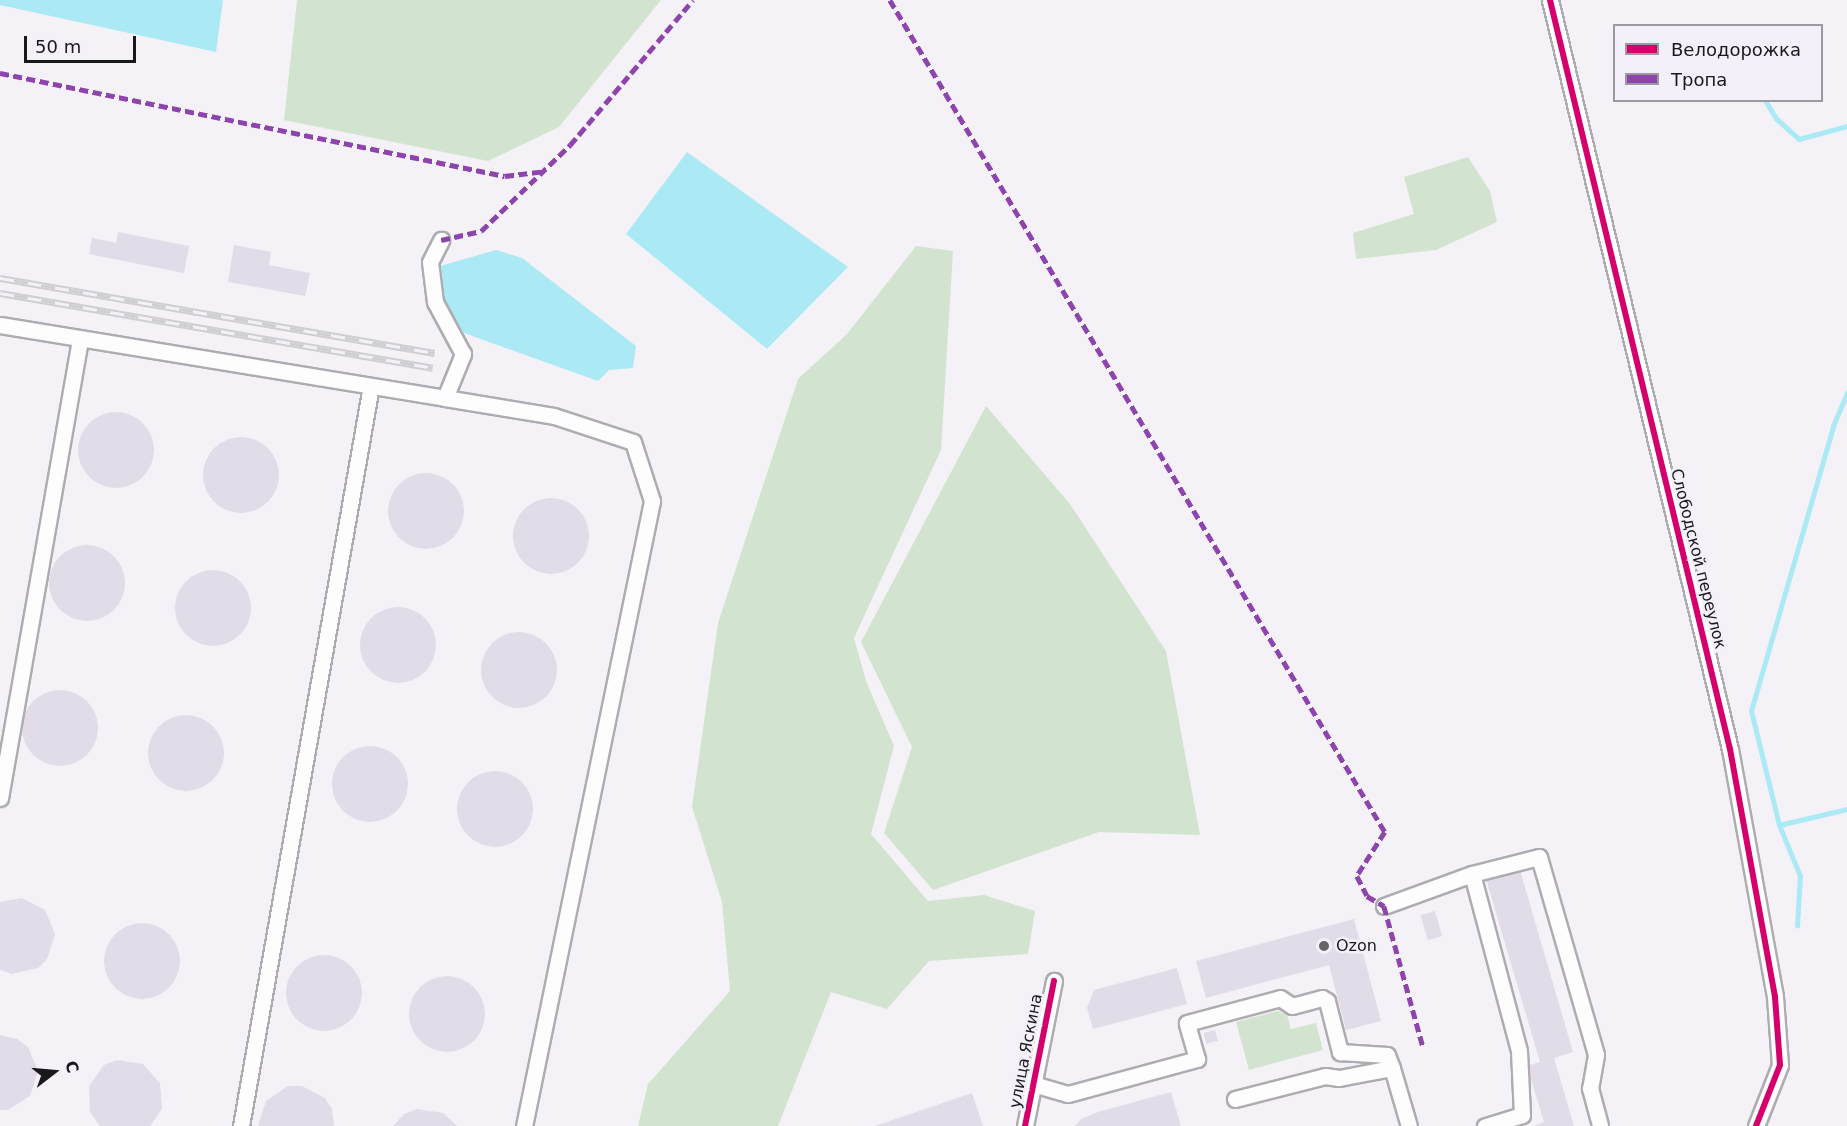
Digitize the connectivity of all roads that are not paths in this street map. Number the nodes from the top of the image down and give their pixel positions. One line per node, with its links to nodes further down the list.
1 (1550, 0): 20 (street, Слободской переулок)
2 (441, 240): 6 (street)
3 (0, 325): 4 (street)
4 (80, 339): 5 (street); 7 (street)
5 (371, 386): 6 (street); 14 (street)
6 (445, 398): 15 (street)
7 (0, 798)
8 (1472, 874): 9 (street); 18 (street); 19 (street)
9 (1384, 906)
10 (1054, 981): 12 (street, улица Яскина)
11 (1392, 1068): 12 (street); 13 (street); 17 (street)
12 (1033, 1084): 16 (street, улица Яскина)
13 (1235, 1099)
14 (241, 1126)
15 (524, 1126)
16 (1025, 1126)
17 (1409, 1126)
18 (1485, 1126)
19 (1600, 1126)
20 (1756, 1126)

